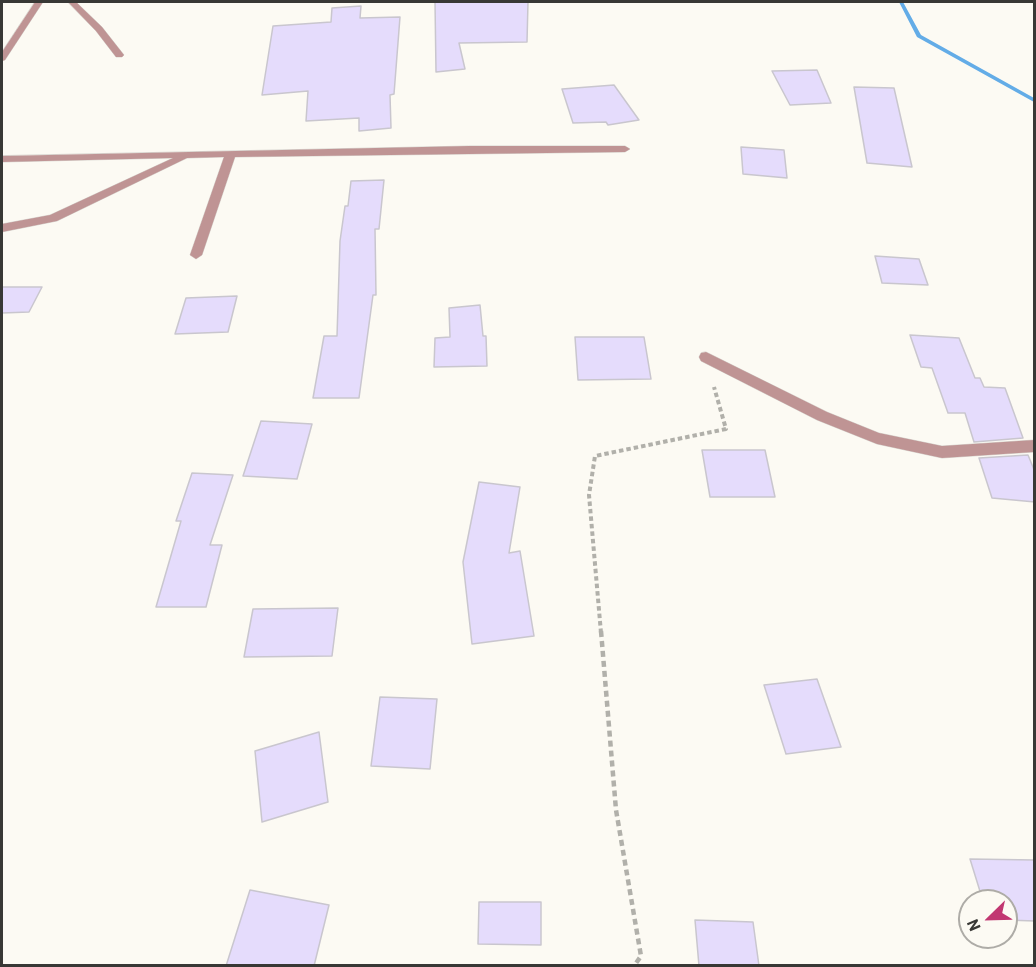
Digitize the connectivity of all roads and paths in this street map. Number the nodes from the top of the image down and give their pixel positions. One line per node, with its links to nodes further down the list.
1 (39, 2): 4 (street)
2 (72, 2): 3 (street)
3 (119, 55)
4 (2, 58)
5 (625, 149): 7 (street)
6 (187, 156): 7 (street); 8 (street); 9 (street)
7 (230, 156): 10 (street)
8 (2, 159)
9 (2, 228)
10 (196, 255)
11 (706, 357): 12 (street); 13 (path)
12 (1035, 446)
13 (634, 966)

